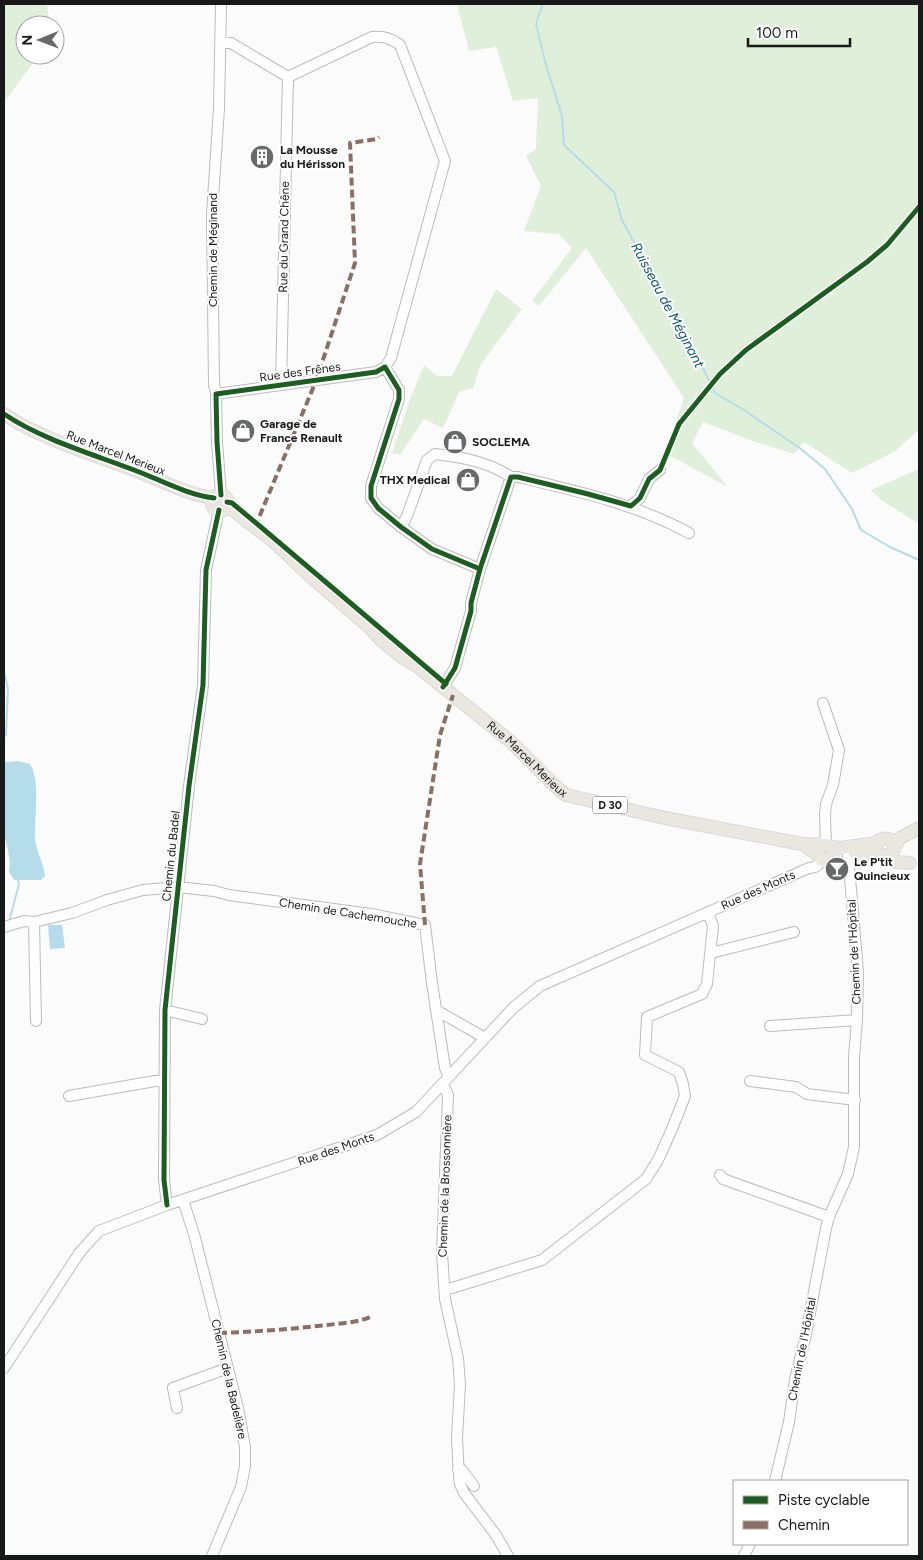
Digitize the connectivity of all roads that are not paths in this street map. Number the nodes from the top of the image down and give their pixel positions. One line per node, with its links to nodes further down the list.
1 (220, 4): 2 (street, Chemin de Méginand)
2 (220, 42): 3 (street); 6 (street, Chemin de Méginand)
3 (288, 77): 4 (street); 5 (street, Rue du Grand Chêne)
4 (386, 367): 5 (street, Rue des Frênes); 12 (street)
5 (281, 385): 6 (street, Rue des Frênes)
6 (216, 394): 10 (street, Chemin de Méginand)
7 (7, 417): 10 (main road, Rue Marcel Merieux / D 30)
8 (660, 470): 11 (street)
9 (511, 477): 11 (street); 12 (street); 14 (street)
10 (220, 502): 15 (main road, Rue Marcel Merieux / D 30); 22 (street, Chemin du Badel)
11 (631, 506): 13 (street)
12 (401, 527): 14 (street)
13 (689, 534)
14 (480, 569): 15 (street)
15 (443, 687): 19 (main road, Rue Marcel Merieux / D 30)
16 (823, 703): 19 (street)
17 (914, 830): 18 (main road)
18 (887, 848): 19 (main road, Rue Marcel Merieux / D 30); 20 (main road, Rue Marcel Merieux / D 30); 21 (main road, D 30)
19 (824, 852): 20 (main road, Rue Marcel Merieux / D 30); 23 (street, Rue des Monts)
20 (848, 854): 31 (street, Chemin de l'Hôpital)
21 (914, 865)
22 (178, 887): 24 (street); 28 (street, Chemin du Badel); 29 (street, Chemin de Cachemouche)
23 (708, 912): 27 (street, Rue des Monts); 34 (street, Rue des Monts)
24 (34, 922): 25 (street); 32 (street)
25 (4, 927)
26 (794, 932): 27 (street)
27 (711, 953): 44 (street, Rue des Monts)
28 (165, 1010): 30 (street); 35 (street, Chemin du Badel)
29 (436, 1010): 34 (street); 36 (street, Chemin de Cachemouche)
30 (202, 1019)
31 (857, 1020): 33 (street, Chemin de l'Hôpital); 39 (street, Chemin de l'Hôpital)
32 (36, 1021)
33 (770, 1026)
34 (486, 1038): 36 (street, Rue des Monts)
35 (164, 1081): 38 (street); 42 (street, Chemin du Badel)
36 (446, 1081): 41 (street, Rue des Monts); 44 (street, Chemin de la Brossonnière)
37 (750, 1081): 39 (street)
38 (69, 1096)
39 (855, 1100): 43 (street, Chemin de l'Hôpital)
40 (720, 1175): 43 (street)
41 (183, 1200): 42 (street, Rue des Monts); 46 (street, Chemin de la Badelière)
42 (167, 1205): 45 (street, Rue des Monts)
43 (829, 1217): 49 (street, Chemin de l'Hôpital)
44 (444, 1289): 48 (street, Chemin de la Brossonnière)
45 (4, 1368)
46 (228, 1368): 47 (street); 51 (street, Chemin de la Badelière)
47 (177, 1408)
48 (458, 1470): 50 (street); 52 (street, Chemin de la Brossonnière)
49 (775, 1480)
50 (474, 1486)
51 (212, 1556)
52 (508, 1556)

